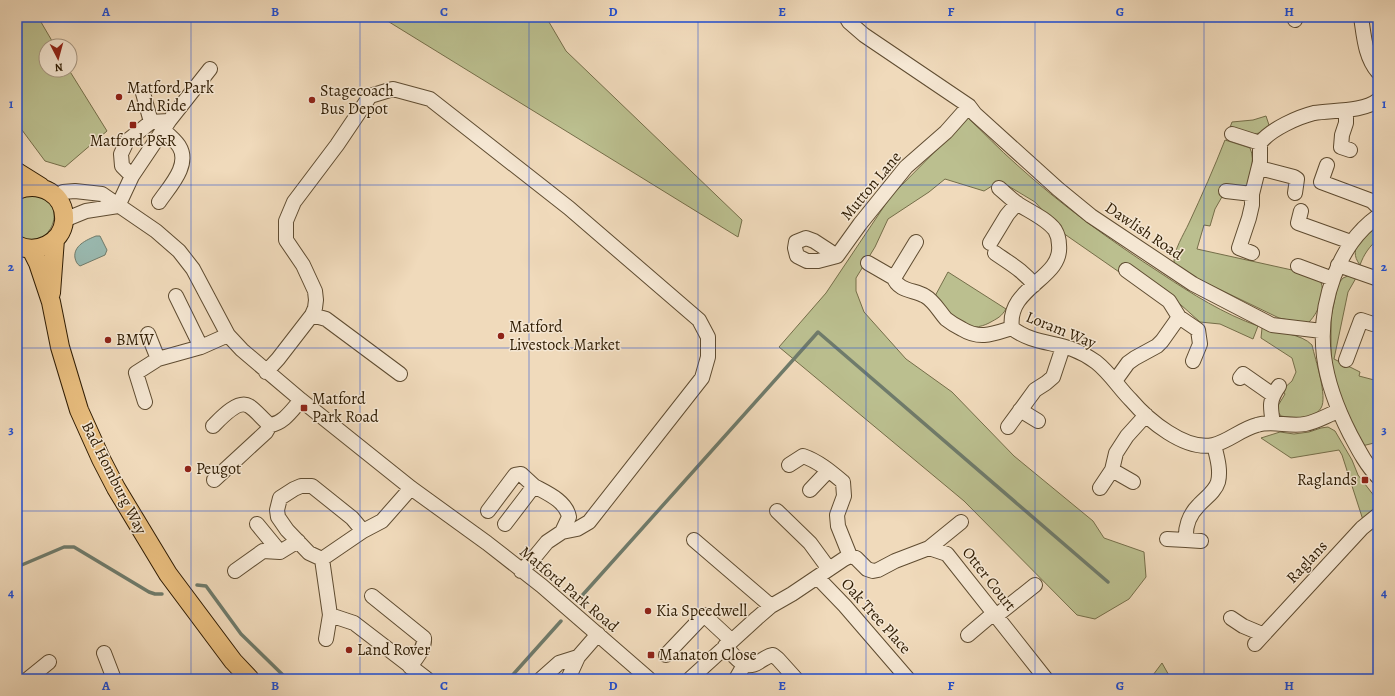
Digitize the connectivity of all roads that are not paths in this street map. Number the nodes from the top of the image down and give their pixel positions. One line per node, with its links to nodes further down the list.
1 (846, 17): 7 (street, Dawlish Road)
2 (1361, 17): 4 (street)
3 (210, 69): 10 (street)
4 (1378, 72)
5 (143, 93): 9 (street)
6 (1378, 100): 8 (street)
7 (969, 106): 37 (street, Mutton Lane); 52 (street, Dawlish Road)
8 (1346, 110): 12 (street); 13 (street)
9 (151, 122): 10 (street); 17 (street)
10 (169, 122): 17 (street); 25 (street)
11 (1232, 134): 12 (street)
12 (1260, 143): 15 (street)
13 (1350, 150)
14 (1327, 165): 28 (street)
15 (1259, 168): 22 (street); 23 (street)
16 (17, 172): 18 (main road)
17 (132, 176): 27 (street)
18 (41, 187): 20 (main road); 24 (main road)
19 (999, 188): 26 (street)
20 (17, 190)
21 (1226, 191): 23 (street)
22 (1295, 193)
23 (1252, 194): 36 (street)
24 (56, 197): 27 (street, Matford Park Road); 31 (main road)
25 (159, 202)
26 (1017, 203): 45 (street); 45 (street)
27 (118, 206): 31 (street); 54 (street, Matford Park Road)
28 (1378, 207)
29 (1301, 211): 34 (street)
30 (1378, 216): 34 (street)
31 (64, 220): 32 (main road)
32 (55, 239): 35 (main road); 47 (main road)
33 (916, 242): 42 (street)
34 (1351, 242): 39 (street)
35 (24, 247): 47 (main road, Bad Homburg Way)
36 (1252, 253)
37 (837, 256)
38 (868, 263): 42 (street, Loram Way)
39 (1338, 265): 43 (street); 44 (street)
40 (1298, 266): 43 (street)
41 (1126, 270): 49 (street)
42 (894, 278): 51 (street, Loram Way)
43 (1333, 279): 52 (street)
44 (1378, 279)
45 (1034, 285): 51 (street)
46 (176, 296): 55 (street)
47 (50, 302): 125 (main road, Bad Homburg Way)
48 (312, 315): 60 (street); 61 (street); 92 (street)
49 (1180, 317): 59 (street); 63 (street)
50 (1373, 324): 58 (street)
51 (1012, 328): 56 (street, Loram Way)
52 (1322, 331): 67 (street)
53 (148, 334): 57 (street)
54 (228, 335): 55 (street); 60 (street, Matford Park Road)
55 (201, 347): 57 (street)
56 (1063, 347): 63 (street, Loram Way); 66 (street)
57 (158, 359): 65 (street)
58 (1346, 360)
59 (1194, 361)
60 (266, 372): 64 (street, Matford Park Road)
61 (400, 374)
62 (1240, 378): 70 (street)
63 (1115, 381): 68 (street, Loram Way)
64 (301, 400): 71 (street); 82 (street, Matford Park Road)
65 (144, 402)
66 (1020, 410): 69 (street); 73 (street)
67 (1339, 411): 70 (street, Loram Way); 78 (street)
68 (1146, 415): 74 (street, Loram Way); 76 (street)
69 (1038, 421)
70 (1273, 423): 74 (street, Loram Way)
71 (270, 425): 72 (street); 79 (street)
72 (213, 426)
73 (1008, 427)
74 (1214, 445): 95 (street)
75 (789, 465): 77 (street)
76 (1112, 470): 80 (street); 83 (street)
77 (828, 471): 84 (street); 100 (street)
78 (1378, 477)
79 (214, 480)
80 (1133, 482)
81 (534, 486): 85 (street); 90 (street); 92 (street)
82 (412, 488): 91 (street); 104 (street, Matford Park Road)
83 (1100, 488)
84 (810, 490)
85 (488, 511)
86 (778, 511): 102 (street)
87 (1378, 515): 111 (street, Raglans)
88 (961, 522): 98 (street)
89 (257, 524): 99 (street)
90 (505, 524)
91 (363, 531): 96 (street); 101 (street)
92 (562, 532): 104 (street)
93 (1167, 539): 95 (street)
94 (694, 540): 108 (street)
95 (1186, 540): 97 (street)
96 (298, 541): 99 (street); 101 (street)
97 (1201, 541)
98 (929, 548): 100 (street); 109 (street, Otter Court)
99 (280, 552): 103 (street)
100 (850, 556): 102 (street)
101 (322, 559): 110 (street)
102 (829, 569): 105 (street)
103 (235, 571)
104 (521, 571): 112 (street, Matford Park Road)
105 (817, 577): 108 (street); 132 (street, Oak Tree Place)
106 (1035, 586): 109 (street)
107 (372, 596): 121 (street)
108 (771, 606): 115 (street)
109 (995, 614): 113 (street); 133 (street, Otter Court)
110 (330, 616): 114 (street); 121 (street)
111 (1231, 618)
112 (598, 634): 118 (street); 128 (street, Matford Park Road)
113 (968, 635)
114 (326, 639)
115 (729, 643): 117 (street); 120 (street); 129 (street)
116 (104, 652): 124 (street)
117 (666, 655)
118 (578, 656): 122 (street); 127 (street)
119 (49, 662): 123 (street)
120 (744, 665): 130 (street); 131 (street)
121 (410, 667): 126 (street)
122 (571, 677)
123 (28, 679)
124 (114, 679)
125 (250, 679)
126 (427, 679)
127 (541, 679)
128 (650, 679)
129 (690, 679)
130 (736, 679)
131 (796, 679)
132 (908, 679)
133 (1046, 679)

